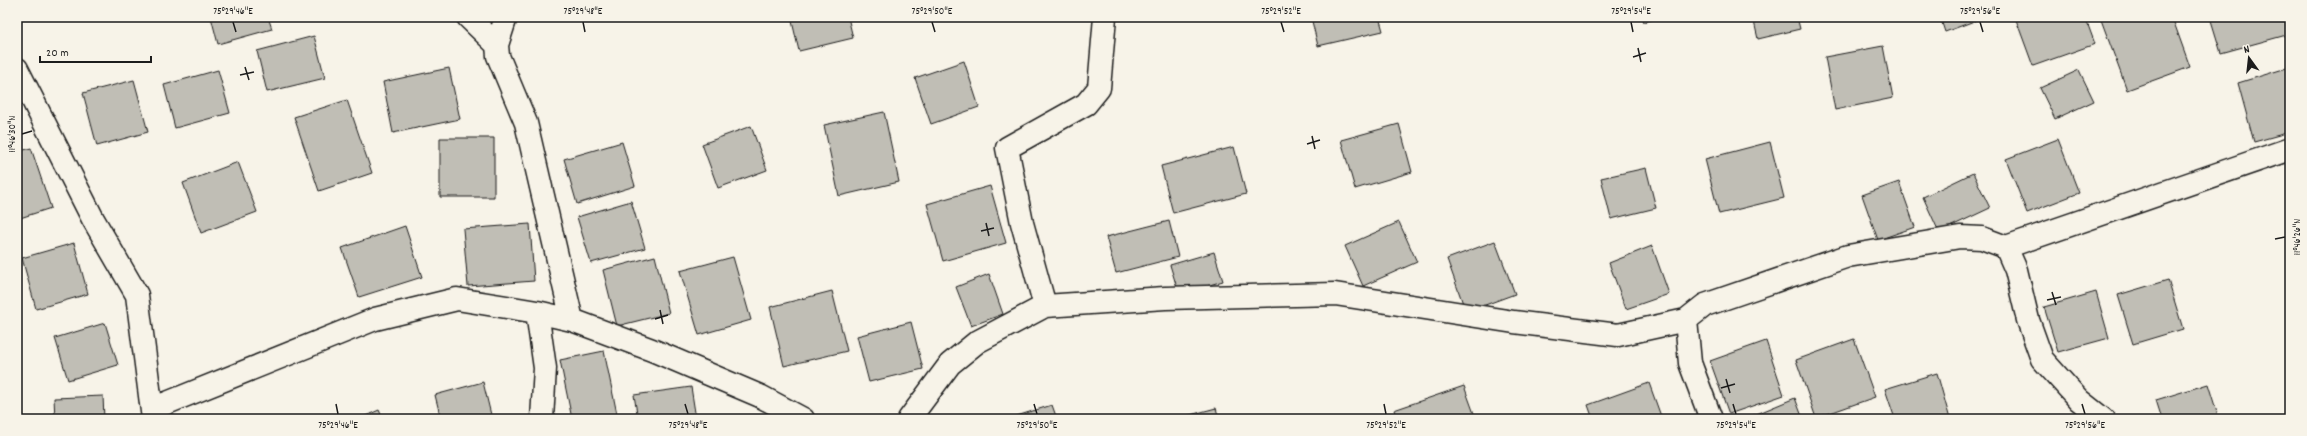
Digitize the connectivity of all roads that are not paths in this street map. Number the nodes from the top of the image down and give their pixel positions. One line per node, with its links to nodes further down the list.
1 (468, 17): 4 (street)
2 (506, 17): 4 (street)
3 (1105, 17): 8 (street)
4 (496, 45): 10 (street)
5 (17, 69): 12 (street)
6 (2290, 149): 7 (street)
7 (2006, 247): 11 (street); 17 (street)
8 (1045, 306): 11 (street); 15 (street)
9 (537, 312): 10 (street); 12 (street); 13 (street)
10 (572, 320): 14 (street)
11 (1686, 320): 16 (street)
12 (152, 414)
13 (542, 419)
14 (803, 419)
15 (909, 419)
16 (1710, 419)
17 (2103, 419)

